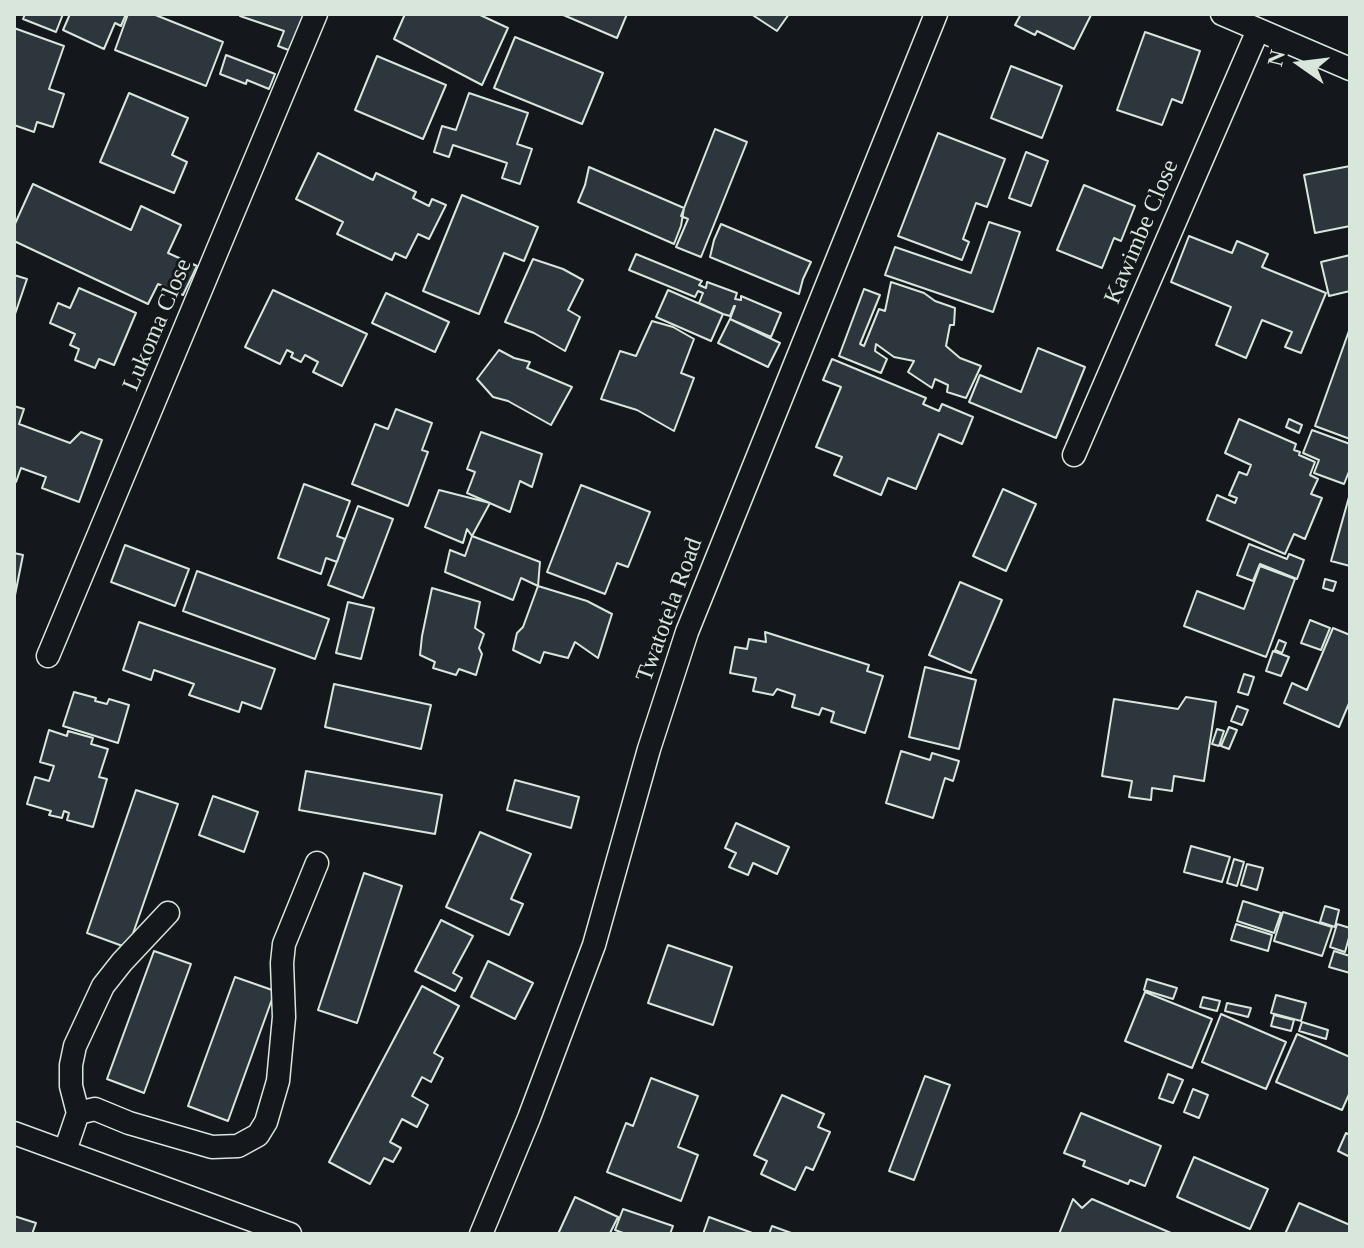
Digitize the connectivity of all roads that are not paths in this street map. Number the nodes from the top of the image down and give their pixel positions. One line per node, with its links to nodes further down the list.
1 (316, 14): 7 (street, Lukoma Close)
2 (936, 14): 14 (street, Twatotela Road)
3 (1222, 14): 4 (street)
4 (1258, 30): 5 (street); 6 (street, Kawimbe Close)
5 (1350, 69)
6 (1074, 455)
7 (48, 656)
8 (317, 863): 10 (street)
9 (168, 913): 10 (street)
10 (78, 1113): 12 (street)
11 (14, 1133): 12 (street)
12 (65, 1151): 13 (street)
13 (290, 1234)
14 (481, 1234)

